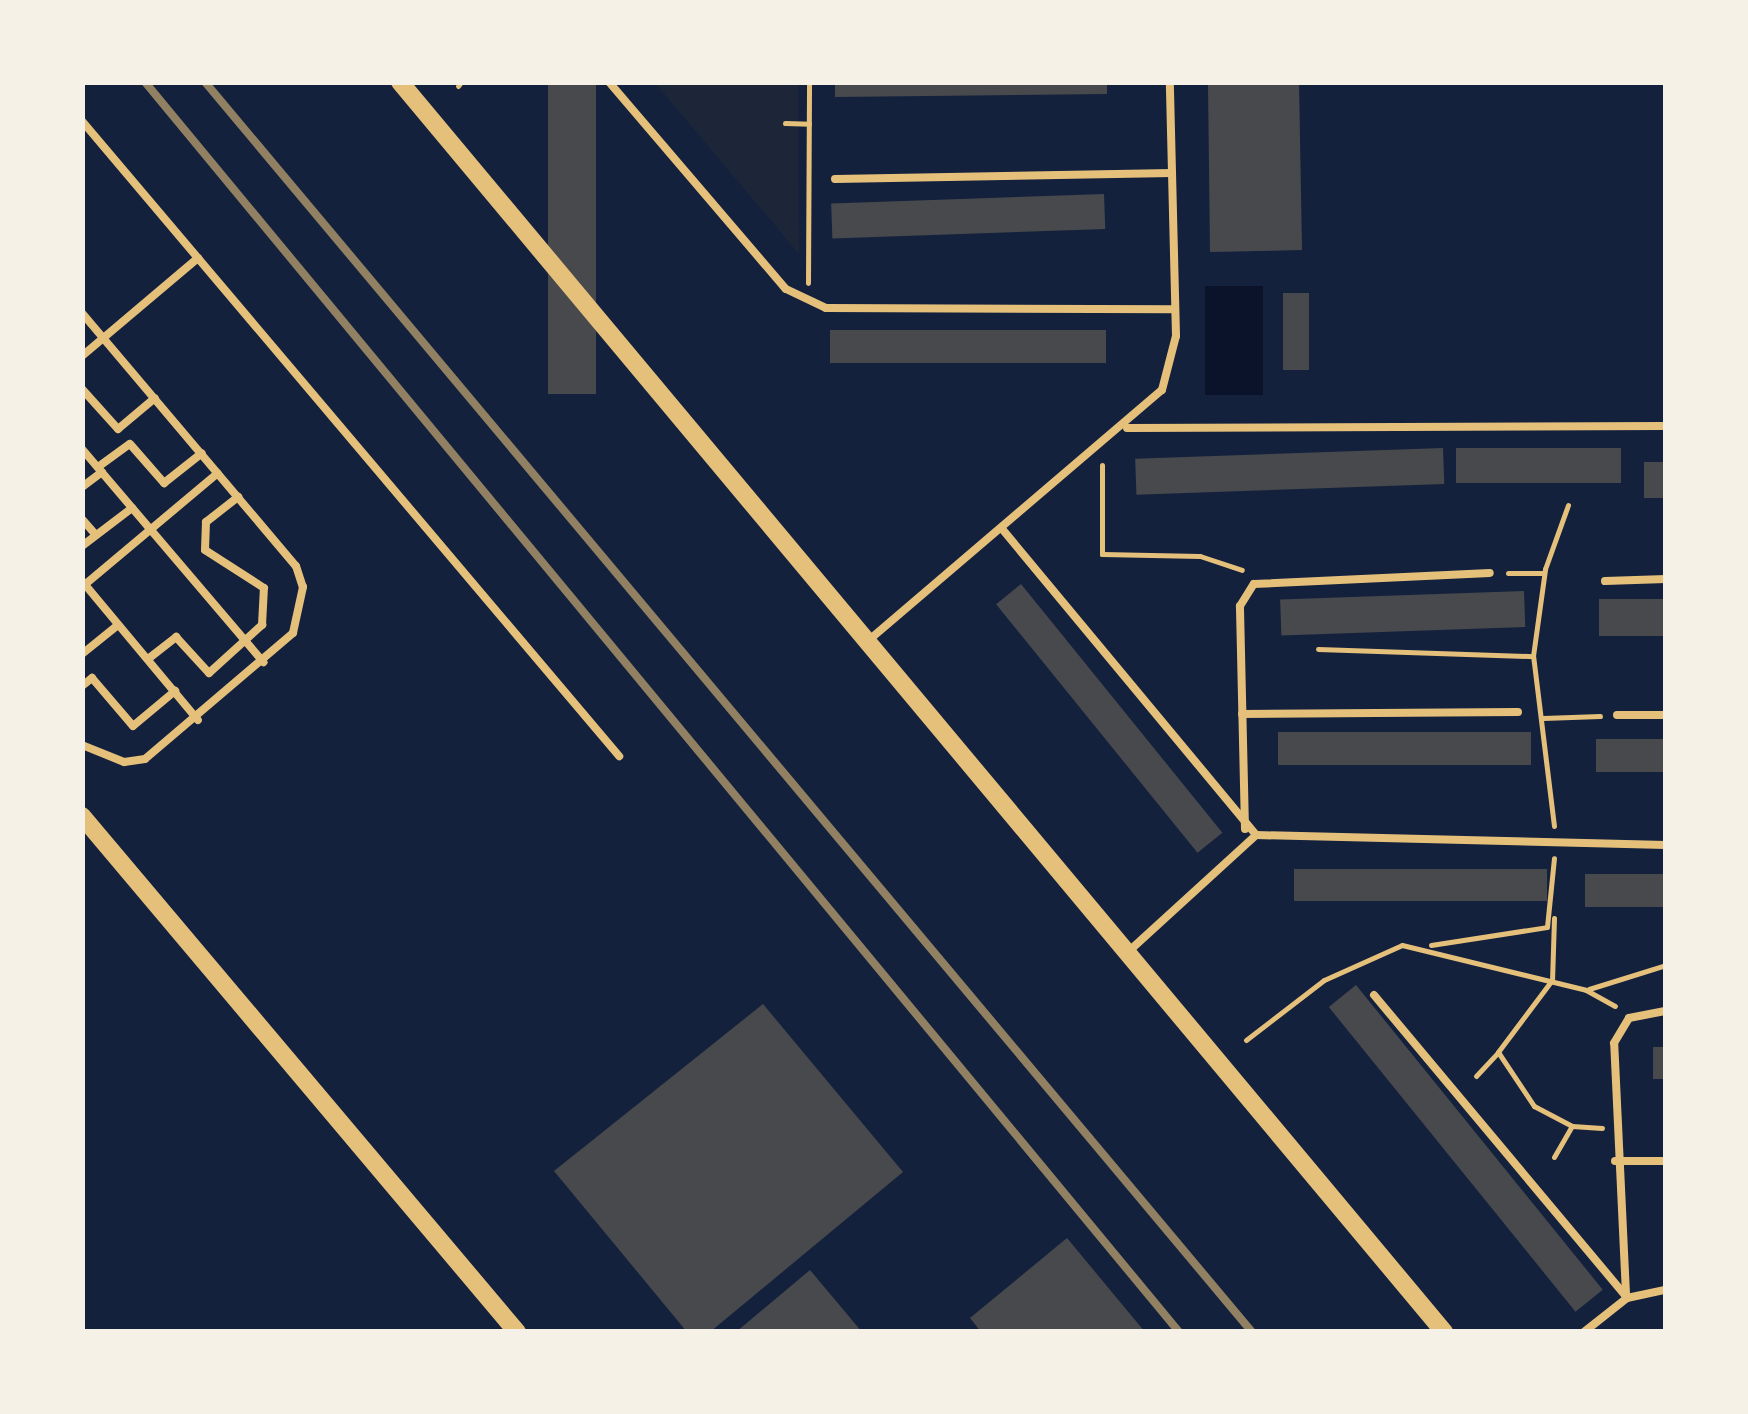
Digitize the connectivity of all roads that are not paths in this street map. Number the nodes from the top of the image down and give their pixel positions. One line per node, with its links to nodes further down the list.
1 (400, 82): 33 (street)
2 (609, 82): 8 (lane)
3 (1170, 82): 5 (lane)
4 (82, 121): 7 (lane)
5 (1172, 173): 6 (lane); 8 (lane)
6 (835, 179)
7 (198, 258): 10 (lane); 46 (lane)
8 (1175, 309): 15 (lane)
9 (82, 314): 10 (lane)
10 (104, 338): 11 (lane); 13 (lane)
11 (82, 356)
12 (82, 389): 13 (lane)
13 (154, 398): 17 (lane)
14 (1666, 426): 15 (lane)
15 (1127, 428): 25 (lane)
16 (82, 449): 18 (lane)
17 (202, 453): 18 (lane); 19 (lane)
18 (100, 470): 20 (lane); 22 (lane)
19 (218, 473): 21 (lane); 24 (lane)
20 (82, 488)
21 (238, 497): 34 (lane); 37 (lane)
22 (132, 508): 24 (lane); 26 (lane)
23 (82, 519): 26 (lane)
24 (151, 530): 31 (lane); 34 (lane)
25 (1003, 530): 33 (lane); 48 (lane)
26 (96, 536): 27 (lane)
27 (82, 546)
28 (1490, 573): 41 (lane)
29 (1666, 579): 30 (lane)
30 (1604, 580)
31 (84, 584): 32 (lane)
32 (118, 625): 35 (lane); 36 (lane)
33 (868, 641): 51 (street)
34 (247, 643): 36 (lane); 37 (lane)
35 (82, 654)
36 (148, 659): 39 (lane)
37 (263, 662): 44 (lane)
38 (82, 686): 39 (lane)
39 (174, 692): 44 (lane)
40 (1518, 712): 41 (lane)
41 (1242, 714): 48 (lane)
42 (1666, 715): 43 (lane)
43 (1617, 716)
44 (198, 720): 45 (lane)
45 (82, 744)
46 (620, 756)
47 (82, 816): 58 (street)
48 (1245, 829): 49 (lane)
49 (1256, 835): 50 (lane); 51 (lane)
50 (1666, 844)
51 (1128, 952): 59 (street)
52 (1374, 995): 57 (lane)
53 (1666, 1012): 55 (lane)
54 (1666, 1161): 55 (lane)
55 (1615, 1162): 57 (lane)
56 (1666, 1290): 57 (lane)
57 (1627, 1298): 60 (lane)
58 (517, 1332)
59 (1444, 1332)
60 (1584, 1332)

